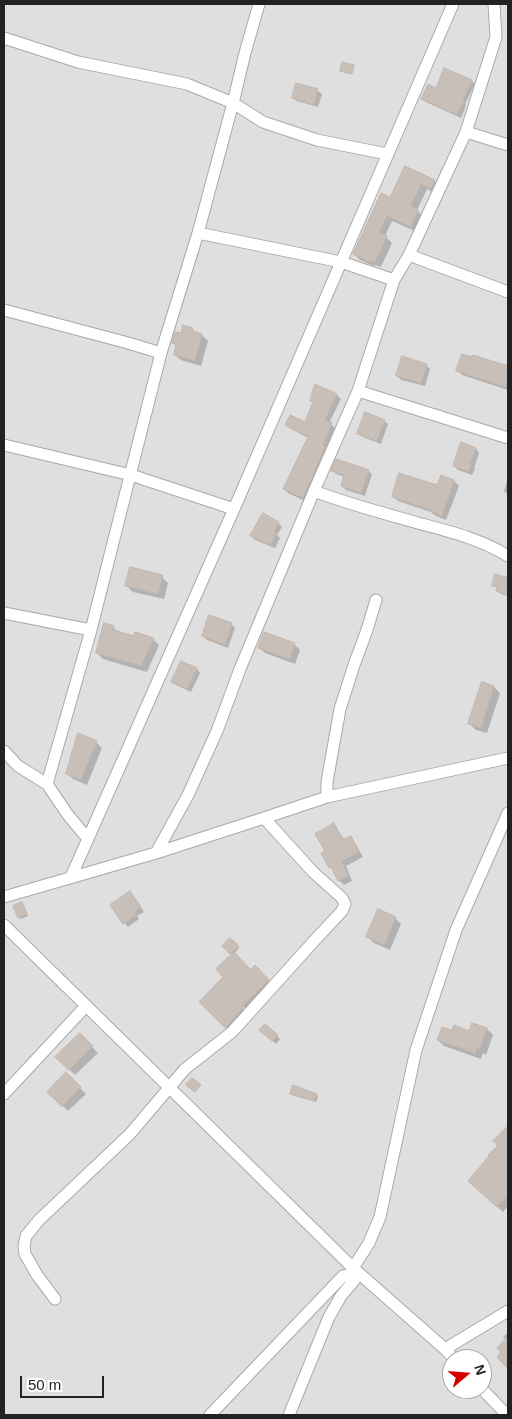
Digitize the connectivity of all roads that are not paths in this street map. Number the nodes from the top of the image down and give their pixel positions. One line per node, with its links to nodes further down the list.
1 (259, 4): 7 (street)
2 (453, 4): 10 (street)
3 (494, 4): 4 (street)
4 (496, 37): 6 (street); 8 (street)
5 (4, 38): 7 (street)
6 (508, 40)
7 (233, 103): 10 (street); 11 (street)
8 (466, 132): 9 (street); 12 (street)
9 (508, 145)
10 (387, 154): 13 (street)
11 (198, 234): 13 (street); 17 (street)
12 (409, 255): 14 (street); 15 (street)
13 (341, 262): 14 (street); 23 (street)
14 (394, 280): 18 (street)
15 (508, 292)
16 (4, 310): 17 (street)
17 (161, 354): 21 (street)
18 (358, 391): 19 (street); 22 (street)
19 (508, 438)
20 (4, 445): 21 (street)
21 (131, 475): 23 (street); 27 (street)
22 (314, 491): 24 (street); 35 (street)
23 (234, 509): 34 (street)
24 (508, 556)
25 (376, 600): 31 (street)
26 (4, 613): 27 (street)
27 (90, 630): 30 (street)
28 (4, 751): 30 (street)
29 (508, 758): 31 (street)
30 (46, 784): 34 (street)
31 (327, 797): 33 (street)
32 (508, 813): 42 (street)
33 (264, 818): 35 (street); 40 (street)
34 (88, 839): 36 (street)
35 (156, 853): 36 (street)
36 (71, 878): 37 (street)
37 (4, 897)
38 (4, 925): 39 (street)
39 (86, 1006): 40 (street); 41 (street)
40 (169, 1087): 42 (street); 43 (street)
41 (4, 1094)
42 (355, 1275): 45 (street); 47 (street); 48 (street)
43 (55, 1299)
44 (508, 1311): 45 (street)
45 (445, 1349)
46 (492, 1399): 49 (street)
47 (210, 1415)
48 (289, 1415)
49 (507, 1415)

